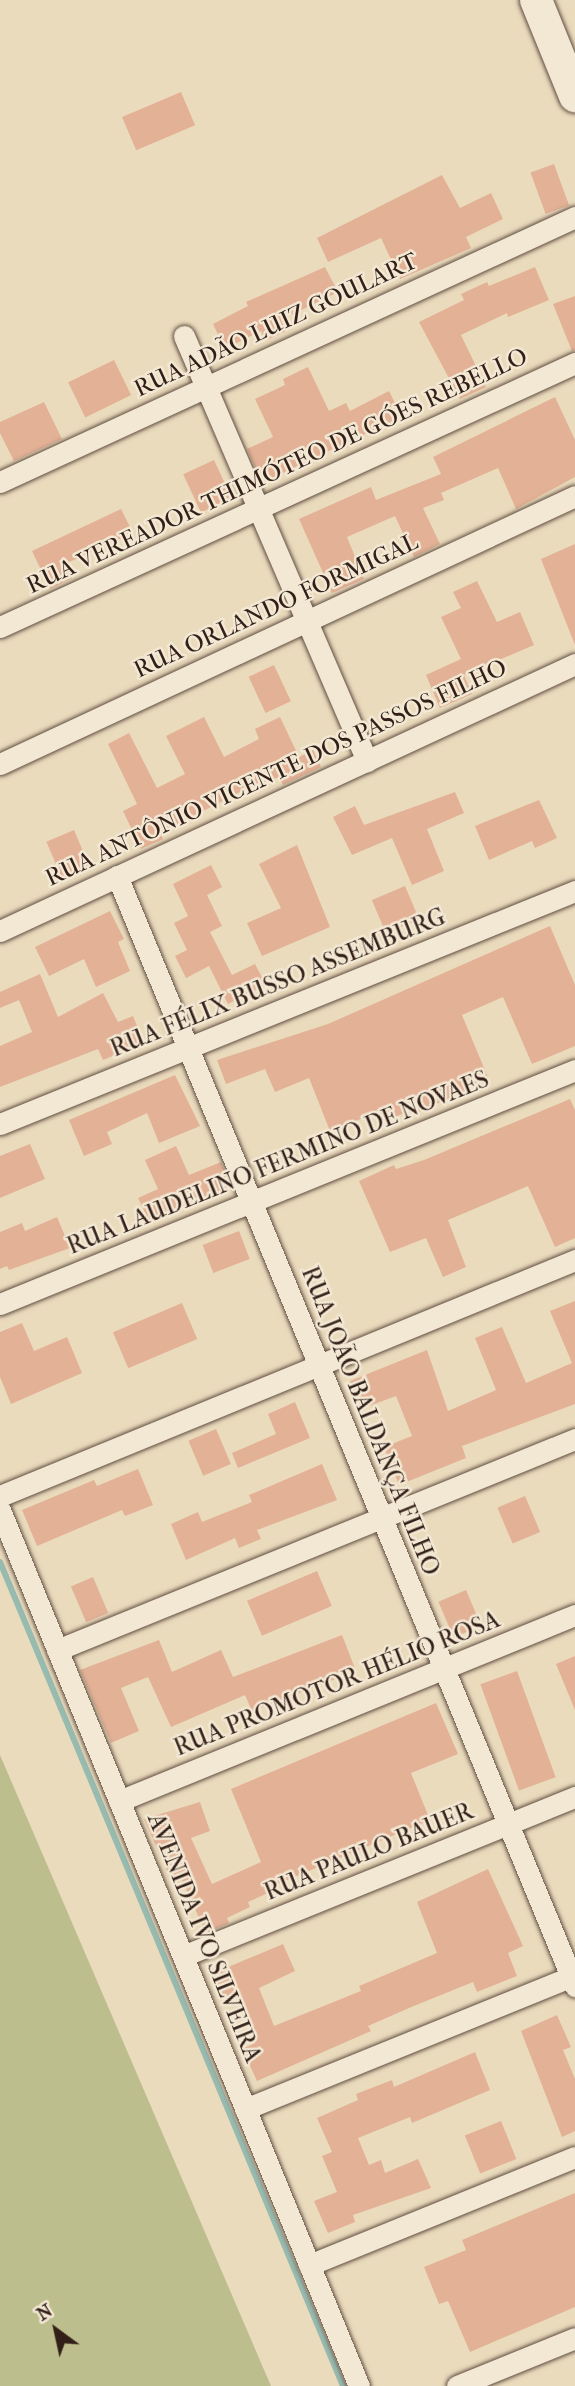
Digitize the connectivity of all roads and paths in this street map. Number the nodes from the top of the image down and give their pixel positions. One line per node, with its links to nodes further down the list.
1 (536, 0): 2 (main road)
2 (575, 96)
3 (575, 217): 6 (street, RUA ADÃO LUIZ GOULART)
4 (184, 336): 6 (street)
5 (575, 363): 9 (street, RUA VEREADOR THIMÓTEO DE GÓES REBELLO)
6 (206, 386): 7 (street, RUA ADÃO LUIZ GOULART); 9 (street)
7 (0, 482)
8 (575, 496): 10 (street, RUA ORLANDO FORMIGAL)
9 (258, 508): 10 (street); 11 (street, RUA VEREADOR THIMÓTEO DE GÓES REBELLO)
10 (306, 620): 13 (street); 14 (street, RUA ORLANDO FORMIGAL)
11 (0, 628)
12 (575, 664): 13 (street, RUA ANTÔNIO VICENTE DOS PASSOS FILHO)
13 (367, 761): 15 (street, RUA ANTÔNIO VICENTE DOS PASSOS FILHO)
14 (0, 764)
15 (117, 876): 17 (street, RUA ANTÔNIO VICENTE DOS PASSOS FILHO); 18 (street, RUA JOÃO BALDANÇA FILHO)
16 (575, 891): 18 (street, RUA FÉLIX BUSSO ASSEMBURG)
17 (0, 931)
18 (187, 1048): 20 (street, RUA FÉLIX BUSSO ASSEMBURG); 21 (street, RUA JOÃO BALDANÇA FILHO)
19 (575, 1070): 21 (street, RUA LAUDELINO FERMINO DE NOVAES)
20 (0, 1124)
21 (251, 1202): 23 (street, RUA LAUDELINO FERMINO DE NOVAES); 24 (street, RUA JOÃO BALDANÇA FILHO)
22 (575, 1260): 24 (street)
23 (0, 1304)
24 (318, 1365): 26 (street); 28 (street, RUA JOÃO BALDANÇA FILHO)
25 (575, 1439): 28 (street)
26 (0, 1496)
27 (0, 1510): 30 (street, AVENIDA IVO SILVEIRA)
28 (382, 1518): 30 (street); 31 (street, RUA JOÃO BALDANÇA FILHO)
29 (575, 1615): 31 (street, RUA PROMOTOR HÉLIO ROSA)
30 (57, 1650): 33 (street, AVENIDA IVO SILVEIRA)
31 (444, 1668): 33 (street, RUA PROMOTOR HÉLIO ROSA); 34 (street, RUA JOÃO BALDANÇA FILHO)
32 (575, 1797): 34 (street, RUA PAULO BAUER)
33 (119, 1801): 35 (street, AVENIDA IVO SILVEIRA)
34 (508, 1824): 35 (street, RUA PAULO BAUER); 36 (street, RUA JOÃO BALDANÇA FILHO)
35 (183, 1956): 37 (street, AVENIDA IVO SILVEIRA)
36 (574, 1979): 37 (street)
37 (245, 2109): 39 (street, AVENIDA IVO SILVEIRA)
38 (575, 2157): 39 (street)
39 (309, 2265): 41 (street, AVENIDA IVO SILVEIRA)
40 (575, 2338): 42 (street)
41 (359, 2386)
42 (457, 2386)

